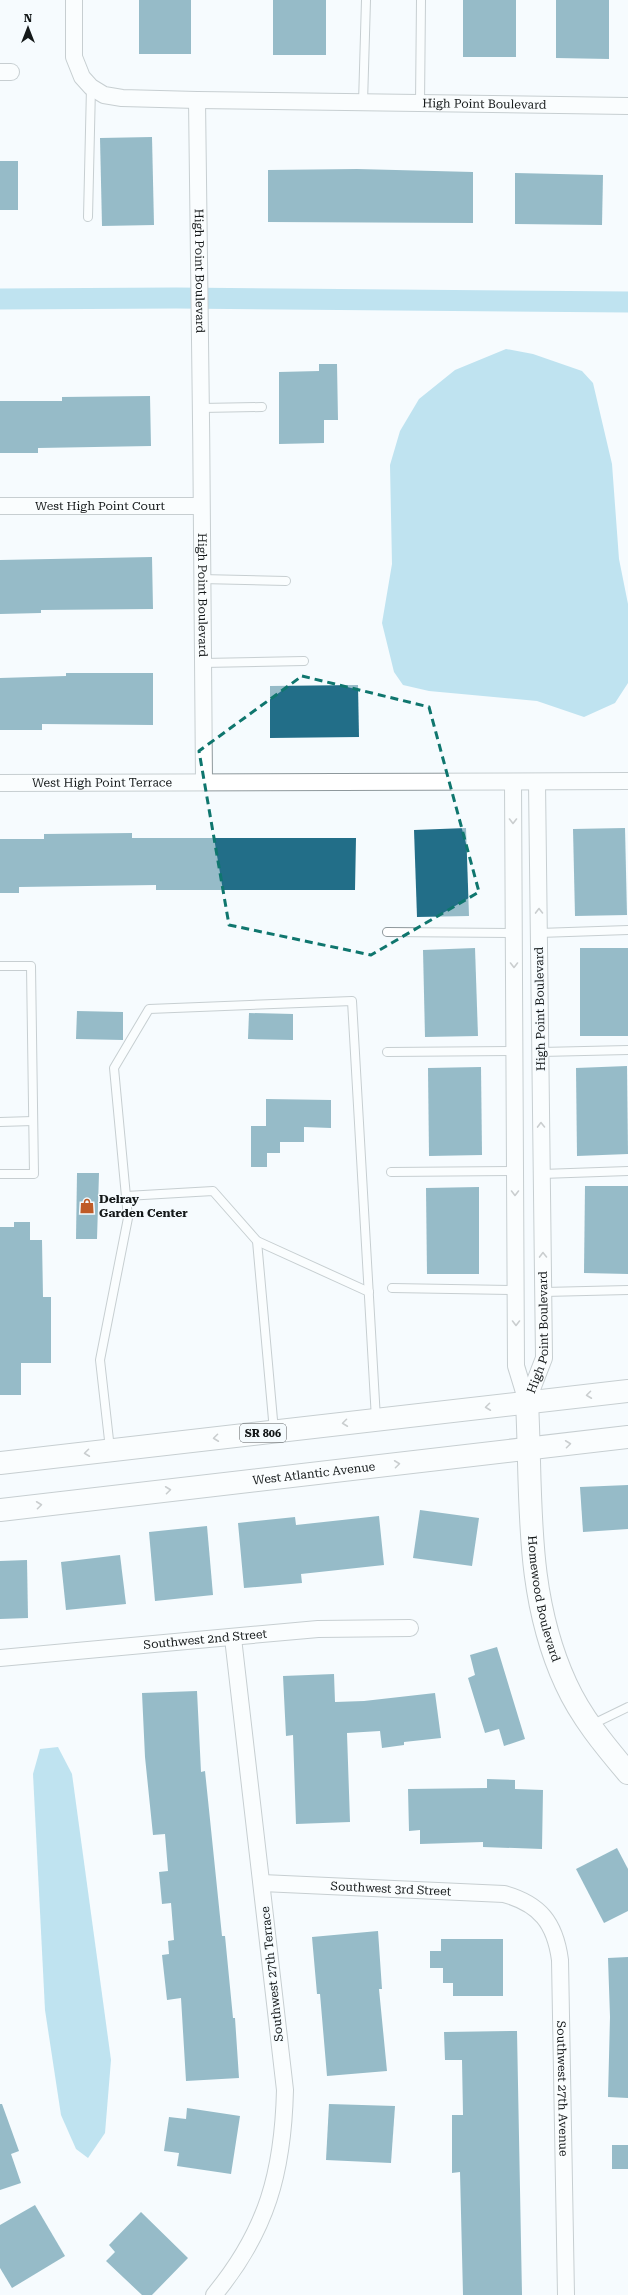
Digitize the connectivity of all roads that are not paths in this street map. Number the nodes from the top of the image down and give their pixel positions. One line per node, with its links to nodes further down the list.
1 (74, 0): 4 (street)
2 (366, 0): 6 (lane)
3 (421, 0): 7 (lane)
4 (97, 91): 5 (street, High Point Boulevard); 9 (lane)
5 (197, 100): 6 (street, High Point Boulevard); 11 (street, High Point Boulevard)
6 (363, 103): 7 (street, High Point Boulevard)
7 (420, 104): 8 (street, High Point Boulevard)
8 (628, 106)
9 (88, 217)
10 (262, 407): 11 (lane)
11 (201, 408): 13 (street, High Point Boulevard)
12 (0, 506): 13 (street, West High Point Court)
13 (200, 506): 14 (street, High Point Boulevard)
14 (201, 579): 15 (lane); 17 (street, High Point Boulevard)
15 (286, 581)
16 (304, 661): 17 (lane)
17 (203, 663): 19 (street, High Point Boulevard)
18 (628, 781): 21 (street)
19 (204, 782): 20 (street); 22 (street, West High Point Terrace)
20 (513, 782): 21 (street); 25 (street, High Point Boulevard, one-way to 25)
21 (537, 782): 26 (street, High Point Boulevard, one-way to 21)
22 (0, 783)
23 (628, 930): 26 (lane)
24 (387, 932): 25 (lane)
25 (514, 933): 29 (street, High Point Boulevard, one-way to 29)
26 (539, 933): 31 (street, High Point Boulevard)
27 (0, 966): 32 (lane)
28 (628, 1050): 31 (lane)
29 (514, 1051): 30 (lane); 34 (street, High Point Boulevard)
30 (387, 1052)
31 (541, 1052): 38 (street, High Point Boulevard, one-way to 31)
32 (33, 1121): 33 (lane); 37 (lane)
33 (0, 1122)
34 (515, 1171): 36 (lane); 42 (street, High Point Boulevard, one-way to 42)
35 (628, 1171): 38 (lane)
36 (391, 1172)
37 (0, 1174)
38 (542, 1174): 45 (street, High Point Boulevard, one-way to 38)
39 (126, 1196): 40 (lane); 44 (lane); 52 (lane)
40 (257, 1241): 44 (lane); 49 (lane)
41 (392, 1288): 42 (lane)
42 (515, 1290): 47 (street, High Point Boulevard, one-way to 47)
43 (628, 1290): 45 (lane)
44 (369, 1292): 48 (lane)
45 (544, 1292): 47 (street, High Point Boulevard)
46 (628, 1391): 47 (main road, SR 806, one-way to 47)
47 (527, 1402): 48 (main road, SR 806, one-way to 48); 51 (main road, Homewood Boulevard)
48 (376, 1420): 49 (main road, SR 806, one-way to 49)
49 (274, 1432): 52 (main road, SR 806, one-way to 52)
50 (628, 1437): 51 (main road, West Atlantic Avenue, one-way to 50)
51 (529, 1448): 54 (main road, West Atlantic Avenue, one-way to 51); 59 (main road, Homewood Boulevard)
52 (111, 1450): 53 (main road, SR 806, one-way to 53)
53 (0, 1463)
54 (0, 1510)
55 (410, 1628): 56 (street, Southwest 2nd Street)
56 (233, 1638): 57 (street, Southwest 2nd Street); 61 (street, Southwest 27th Terrace)
57 (0, 1658)
58 (628, 1707): 59 (lane)
59 (590, 1725): 60 (main road, Homewood Boulevard)
60 (628, 1774)
61 (262, 1883): 62 (street, Southwest 3rd Street); 63 (street, Southwest 27th Terrace)
62 (519, 1898): 64 (street, Southwest 27th Avenue)
63 (214, 2295)
64 (566, 2295)

